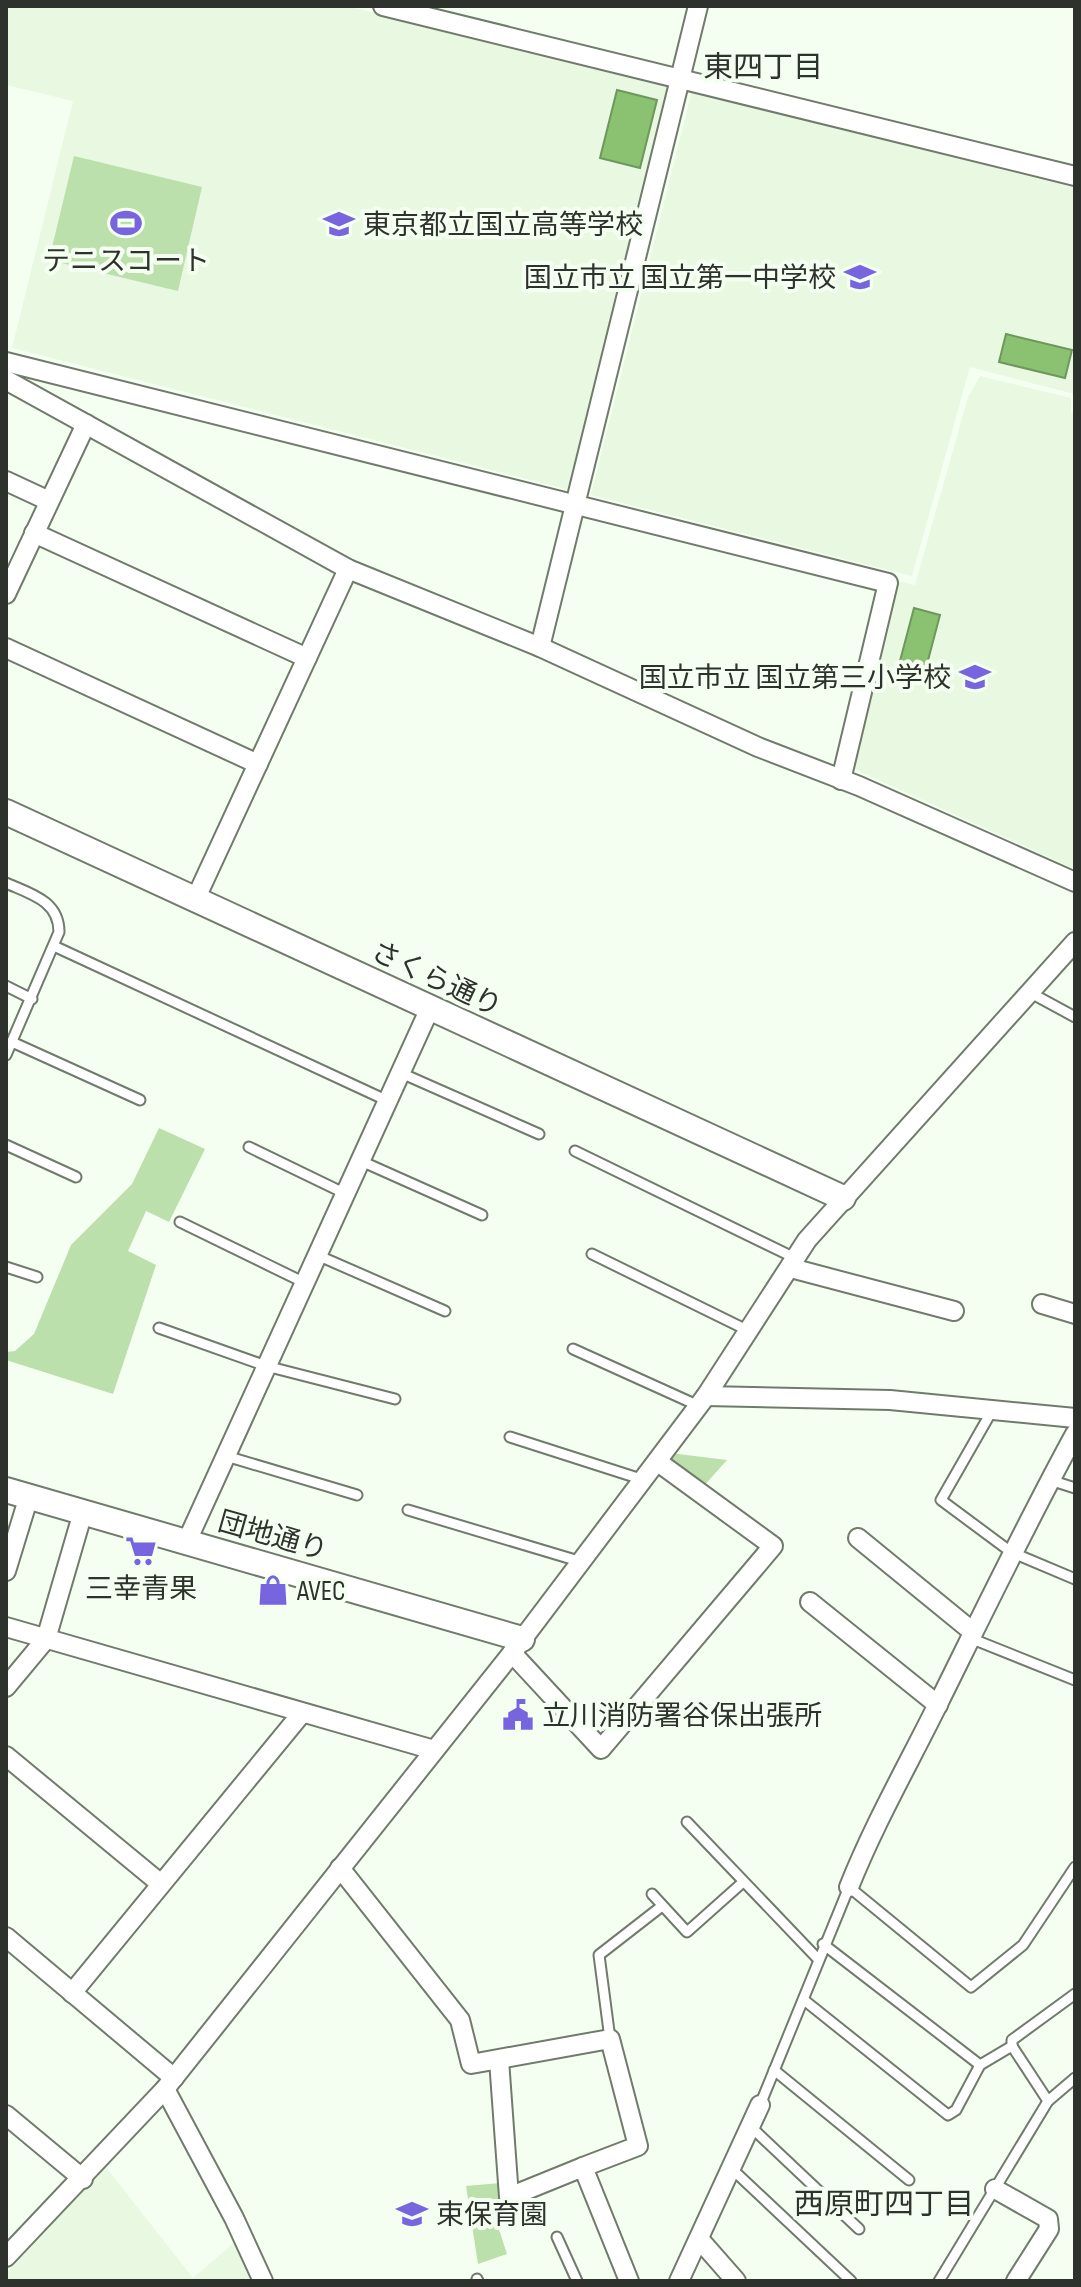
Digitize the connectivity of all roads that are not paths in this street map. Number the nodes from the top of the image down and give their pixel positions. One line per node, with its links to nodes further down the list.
1 (383, 6): 3 (street)
2 (698, 6): 3 (street)
3 (680, 79): 4 (street); 10 (street)
4 (1075, 176)
5 (6, 362): 10 (street)
6 (6, 380): 7 (street)
7 (86, 424): 9 (street); 12 (street)
8 (6, 481): 9 (street)
9 (49, 501): 11 (street)
10 (576, 502): 14 (street); 18 (street)
11 (34, 533): 13 (street); 16 (street)
12 (348, 569): 14 (street); 16 (street)
13 (8, 586)
14 (540, 647): 18 (street)
15 (6, 648): 17 (street)
16 (307, 658): 17 (street)
17 (258, 764): 22 (street)
18 (841, 780): 20 (street)
19 (6, 812): 22 (street, さくら通り)
20 (1075, 882)
21 (6, 883): 24 (lane)
22 (195, 900): 28 (street, さくら通り)
23 (1075, 942): 26 (street)
24 (56, 947): 27 (lane); 34 (lane)
25 (6, 986): 27 (lane)
26 (1029, 992): 29 (lane); 42 (street)
27 (32, 999): 30 (lane)
28 (430, 1008): 32 (street); 42 (street, さくら通り)
29 (1075, 1017)
30 (12, 1042): 31 (lane); 33 (lane)
31 (6, 1055)
32 (401, 1073): 34 (street); 35 (lane)
33 (140, 1100)
34 (388, 1101): 39 (street)
35 (539, 1134)
36 (6, 1145): 40 (lane)
37 (249, 1147): 41 (lane)
38 (575, 1151): 47 (lane)
39 (361, 1161): 41 (street); 43 (lane)
40 (76, 1177)
41 (346, 1194): 46 (street)
42 (843, 1198): 47 (street)
43 (482, 1215)
44 (180, 1222): 50 (lane)
45 (592, 1254): 56 (lane)
46 (317, 1255): 50 (street); 52 (lane)
47 (794, 1263): 53 (street); 56 (street)
48 (6, 1267): 49 (lane)
49 (37, 1277)
50 (305, 1283): 58 (street)
51 (1042, 1304): 54 (street)
52 (445, 1311)
53 (954, 1311)
54 (1075, 1314)
55 (159, 1328): 58 (lane)
56 (749, 1331): 60 (street)
57 (573, 1349): 60 (lane)
58 (266, 1366): 59 (lane); 65 (street)
59 (395, 1399)
60 (702, 1401): 61 (street); 66 (street)
61 (993, 1409): 62 (street); 76 (lane)
62 (1075, 1418)
63 (1075, 1434): 68 (street)
64 (510, 1437): 67 (lane)
65 (224, 1456): 71 (lane); 75 (street)
66 (658, 1462): 67 (street); 84 (street)
67 (644, 1480): 77 (street)
68 (1050, 1480): 69 (lane); 76 (street)
69 (1075, 1488)
70 (17, 1493): 73 (street, 団地通り); 78 (street)
71 (357, 1495)
72 (408, 1510): 77 (lane)
73 (83, 1512): 75 (street, 団地通り); 83 (street)
74 (858, 1538): 82 (street)
75 (187, 1541): 84 (street, 団地通り)
76 (1011, 1552): 79 (lane); 82 (street)
77 (582, 1562): 84 (street)
78 (6, 1571)
79 (1075, 1579)
80 (810, 1602): 87 (street)
81 (6, 1627): 83 (street)
82 (972, 1635): 85 (lane); 87 (street)
83 (46, 1639): 86 (street); 88 (street)
84 (517, 1646): 89 (street)
85 (1075, 1680)
86 (6, 1687)
87 (938, 1705): 96 (street)
88 (302, 1713): 89 (street); 95 (street)
89 (434, 1750): 93 (street)
90 (6, 1756): 95 (street)
91 (687, 1822): 94 (lane)
92 (1075, 1867): 96 (lane)
93 (340, 1868): 107 (street); 111 (street)
94 (742, 1883): 98 (lane); 101 (lane)
95 (161, 1884): 102 (street)
96 (849, 1887): 100 (lane)
97 (652, 1894): 98 (lane)
98 (662, 1906): 105 (lane)
99 (6, 1937): 102 (street)
100 (823, 1944): 101 (lane); 108 (lane)
101 (817, 1958): 104 (lane)
102 (72, 1993): 111 (street)
103 (1075, 1994): 106 (lane)
104 (804, 2000): 108 (lane); 109 (lane)
105 (610, 2039): 107 (street); 116 (street)
106 (1012, 2046): 108 (lane); 112 (lane)
107 (499, 2060): 116 (street)
108 (980, 2065)
109 (774, 2070): 113 (lane); 119 (lane)
110 (1075, 2078): 112 (lane)
111 (169, 2084): 118 (street); 125 (street)
112 (1048, 2101): 120 (lane)
113 (760, 2105): 115 (street)
114 (6, 2115): 118 (street)
115 (750, 2126): 117 (street); 121 (lane)
116 (583, 2167): 127 (street)
117 (732, 2169): 123 (street); 130 (lane)
118 (83, 2179): 124 (street)
119 (909, 2180)
120 (995, 2189): 131 (lane); 132 (street)
121 (859, 2229)
122 (557, 2237): 126 (lane)
123 (700, 2240): 128 (street); 129 (street)
124 (6, 2257)
125 (263, 2281)
126 (577, 2281)
127 (629, 2281)
128 (679, 2281)
129 (736, 2281)
130 (851, 2281)
131 (939, 2281)
132 (1016, 2281)

